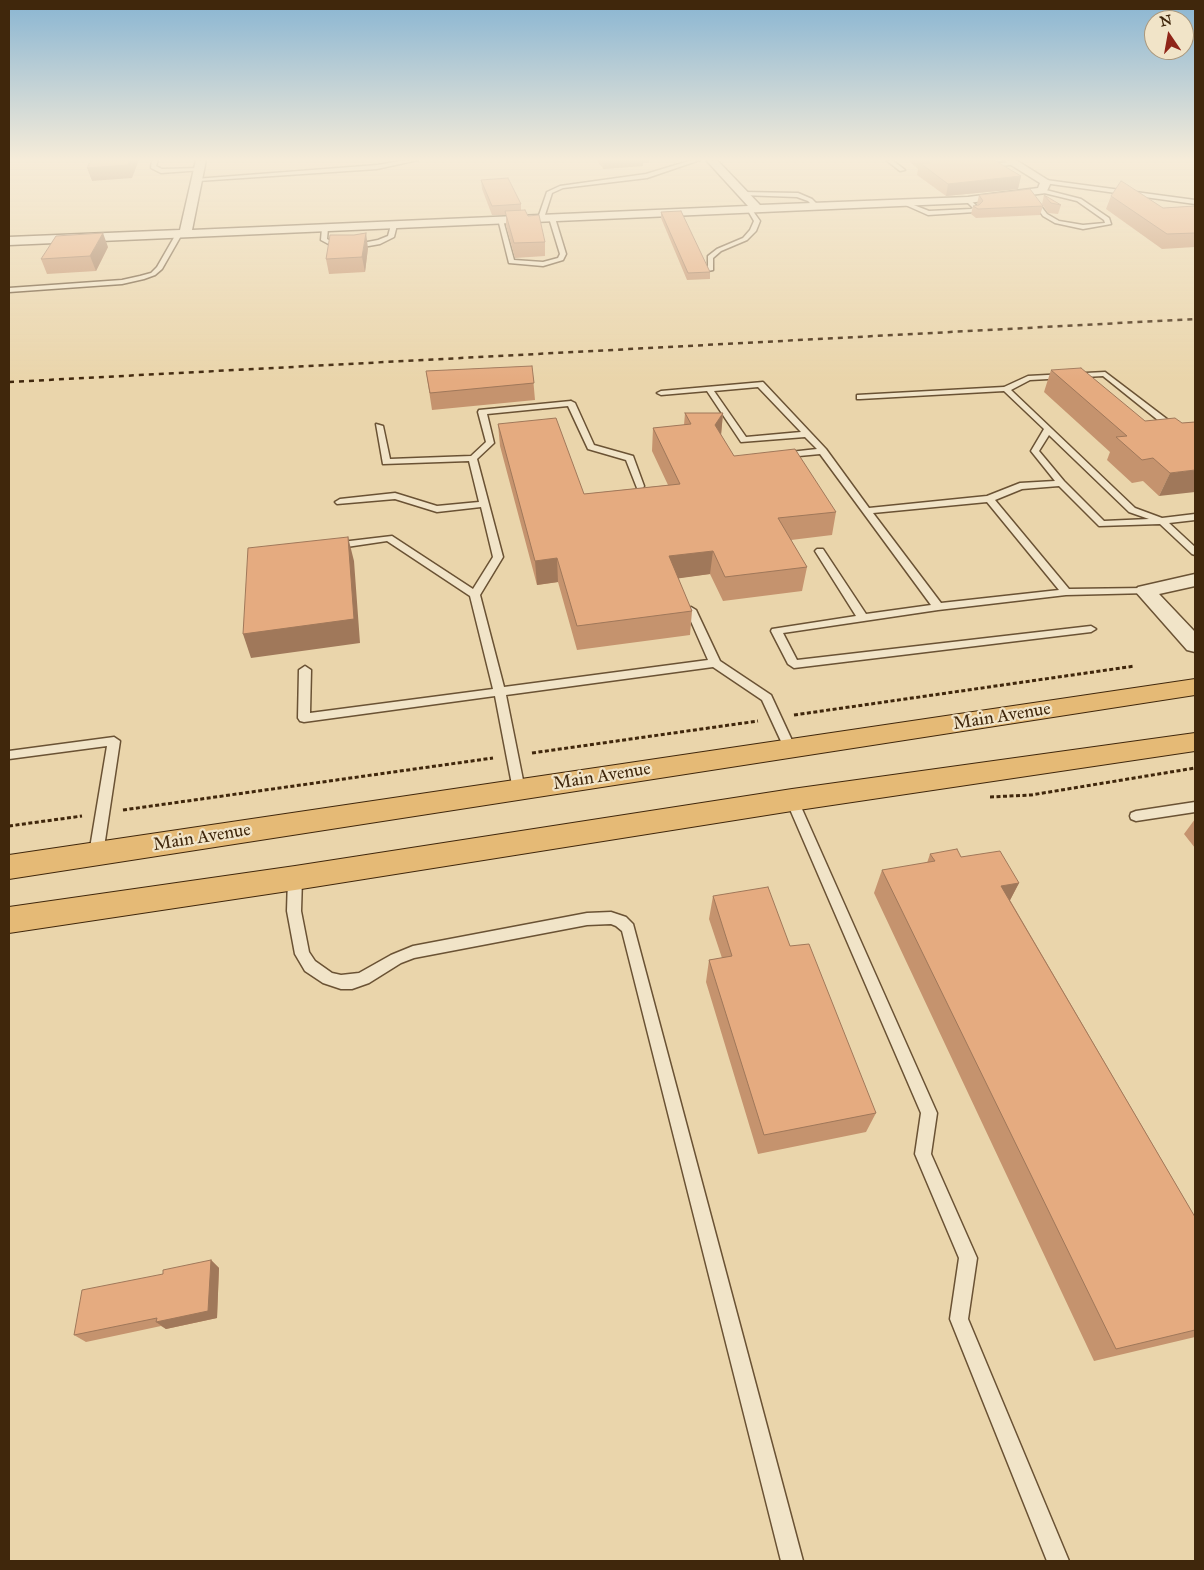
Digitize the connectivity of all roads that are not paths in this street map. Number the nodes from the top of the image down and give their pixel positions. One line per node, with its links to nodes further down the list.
1 (199, 233): 7 (street)
2 (325, 233): 3 (lane)
3 (392, 233)
4 (503, 233): 5 (lane)
5 (553, 233)
6 (751, 233): 9 (lane)
7 (182, 234): 8 (street); 10 (lane)
8 (9, 242)
9 (710, 270)
10 (9, 290)
11 (709, 389): 13 (lane); 17 (lane); 17 (lane)
12 (1006, 389): 14 (lane); 16 (lane); 18 (lane)
13 (661, 393)
14 (860, 398)
15 (379, 426): 21 (lane)
16 (1048, 429): 22 (lane); 29 (lane)
17 (807, 434): 19 (lane)
18 (1195, 438)
19 (823, 451): 20 (lane); 27 (lane)
20 (774, 457)
21 (473, 458): 23 (lane); 26 (lane)
22 (1061, 483): 24 (lane); 29 (lane)
23 (640, 486)
24 (989, 499): 27 (lane); 35 (lane)
25 (340, 502): 26 (lane)
26 (485, 504): 36 (lane)
27 (868, 510): 37 (lane)
28 (1195, 517): 29 (lane)
29 (1162, 521): 32 (lane)
30 (324, 547): 36 (lane)
31 (820, 550): 39 (lane)
32 (1195, 552)
33 (1195, 580): 34 (street)
34 (1145, 591): 35 (lane); 41 (street)
35 (1066, 592): 37 (lane)
36 (475, 595): 45 (lane)
37 (938, 607): 39 (lane)
38 (691, 610): 42 (lane)
39 (863, 618): 40 (lane)
40 (1091, 630)
41 (1195, 645)
42 (715, 663): 45 (lane); 47 (lane)
43 (305, 670): 45 (lane)
44 (1195, 688): 47 (main road, Main Avenue)
45 (500, 692): 49 (lane)
46 (1195, 742): 50 (main road)
47 (790, 749): 49 (main road, Main Avenue)
48 (9, 755): 53 (lane)
49 (518, 790): 53 (main road, Main Avenue)
50 (792, 800): 55 (main road); 58 (lane)
51 (1195, 807): 52 (lane)
52 (1136, 816)
53 (96, 854): 54 (main road, Main Avenue)
54 (9, 867)
55 (295, 878): 56 (main road); 57 (lane)
56 (9, 920)
57 (792, 1561)
58 (1058, 1561)

